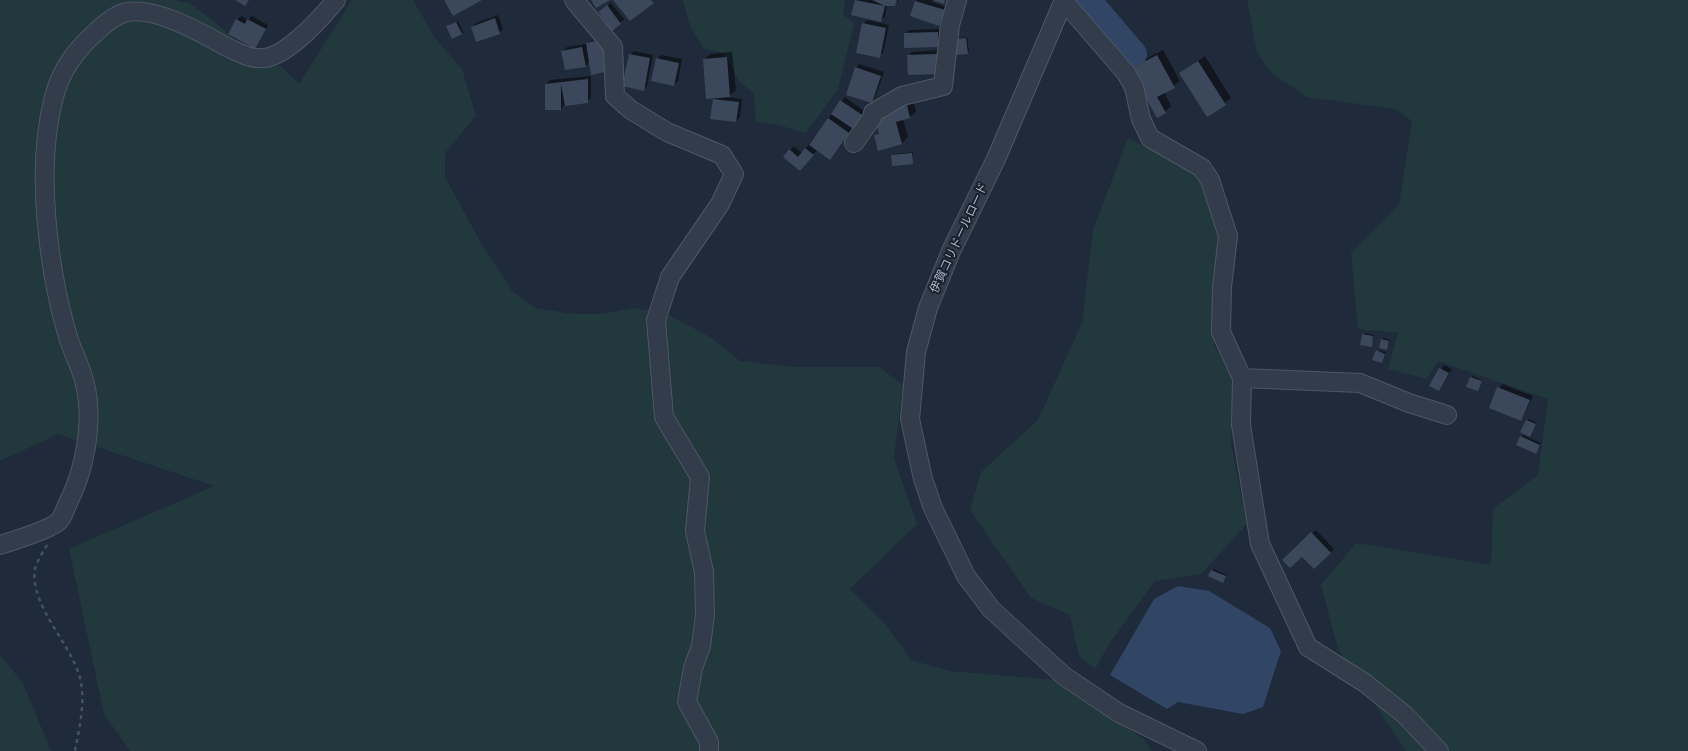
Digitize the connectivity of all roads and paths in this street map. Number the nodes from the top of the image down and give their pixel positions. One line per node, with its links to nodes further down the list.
1 (336, 0): 8 (street)
2 (574, 0): 11 (street)
3 (957, 0): 5 (street)
4 (1064, 0): 6 (street); 12 (street, 伊賀コリドールロード)
5 (854, 143)
6 (1242, 378): 7 (street); 13 (street)
7 (1447, 415)
8 (59, 521): 9 (street); 10 (path)
9 (0, 545)
10 (75, 751)
11 (709, 751)
12 (1197, 751)
13 (1439, 751)

